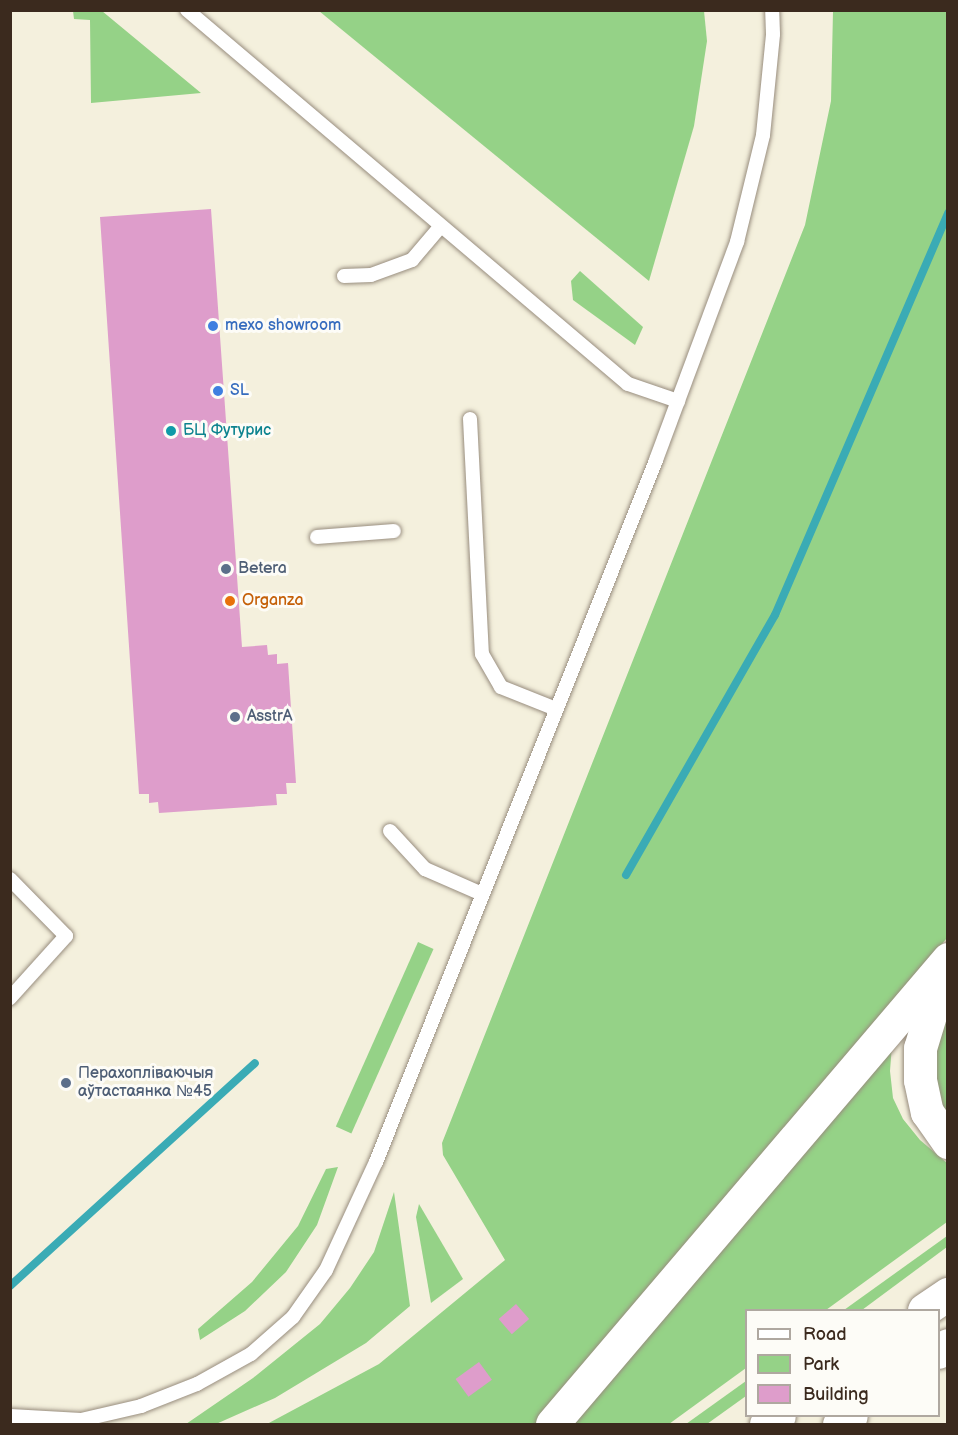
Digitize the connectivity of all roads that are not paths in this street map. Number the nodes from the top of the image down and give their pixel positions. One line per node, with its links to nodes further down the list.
1 (187, 10): 3 (lane)
2 (772, 10): 5 (lane)
3 (440, 227): 4 (lane); 5 (lane)
4 (344, 276)
5 (678, 401): 9 (lane)
6 (470, 419): 9 (lane)
7 (394, 531): 8 (lane)
8 (317, 537)
9 (556, 709): 12 (lane)
10 (390, 831): 12 (lane)
11 (10, 879): 15 (lane)
12 (482, 894): 19 (lane)
13 (948, 959): 20 (main road)
14 (948, 985): 16 (main road)
15 (10, 998)
16 (948, 1142)
17 (948, 1294): 18 (main road)
18 (927, 1309)
19 (10, 1416)
20 (552, 1425)

